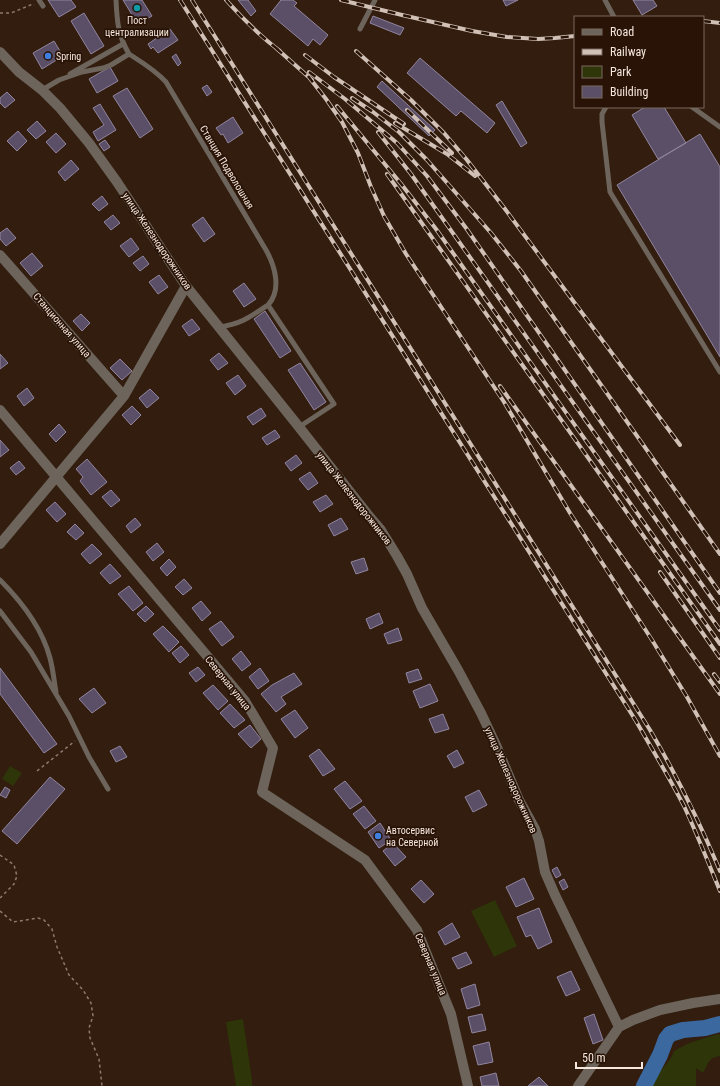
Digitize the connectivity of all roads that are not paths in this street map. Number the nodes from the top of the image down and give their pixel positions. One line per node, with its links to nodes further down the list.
1 (40, 0): 5 (lane)
2 (116, 0): 8 (lane)
3 (375, 0): 7 (lane)
4 (604, 0): 6 (lane)
5 (43, 6)
6 (613, 16)
7 (360, 29)
8 (123, 44): 10 (lane); 11 (lane)
9 (0, 52): 12 (street, улица Железнодорожников)
10 (129, 54): 11 (lane); 18 (lane, Станция Подволошная)
11 (59, 80): 12 (lane)
12 (42, 90): 17 (street, улица Железнодорожников)
13 (605, 108): 20 (lane)
14 (693, 108): 15 (lane)
15 (720, 126)
16 (0, 255): 21 (street, Станционная улица)
17 (186, 286): 19 (street, улица Железнодорожников); 21 (street)
18 (268, 305): 19 (lane); 23 (lane)
19 (219, 327): 23 (street, улица Железнодорожников)
20 (720, 372)
21 (124, 396): 24 (street)
22 (0, 410): 24 (street, Северная улица)
23 (300, 427): 31 (street, улица Железнодорожников)
24 (55, 477): 25 (street); 32 (street, Северная улица)
25 (0, 544)
26 (0, 580): 28 (lane)
27 (0, 611): 28 (lane)
28 (56, 695): 29 (lane)
29 (108, 789)
30 (720, 999): 31 (street)
31 (619, 1027): 33 (street)
32 (468, 1086)
33 (578, 1086)

